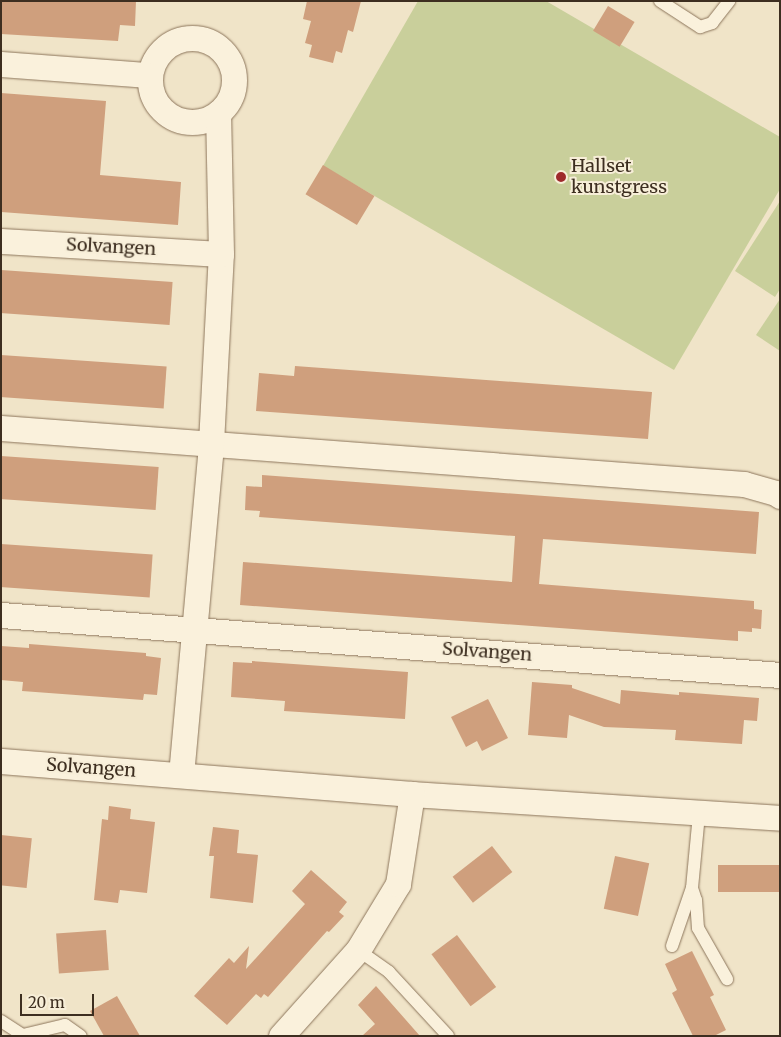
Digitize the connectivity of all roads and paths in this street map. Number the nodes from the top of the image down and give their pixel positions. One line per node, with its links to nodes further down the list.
1 (660, 1): 2 (lane)
2 (729, 1)
3 (1, 64): 4 (street)
4 (149, 75): 5 (street); 5 (street)
5 (218, 113): 7 (street)
6 (1, 241): 7 (street, Solvangen)
7 (221, 254): 9 (street)
8 (1, 428): 9 (street)
9 (211, 443): 10 (street); 12 (street)
10 (780, 496)
11 (1, 615): 12 (street, Solvangen)
12 (194, 629): 13 (street, Solvangen); 15 (street)
13 (780, 675)
14 (1, 761): 15 (street, Solvangen)
15 (181, 775): 16 (street, Solvangen)
16 (412, 794): 17 (street, Solvangen); 21 (street)
17 (699, 814): 18 (street, Solvangen); 19 (lane)
18 (780, 818)
19 (692, 888): 20 (lane); 22 (lane)
20 (672, 946)
21 (358, 950): 26 (street); 27 (lane)
22 (727, 979)
23 (1, 1021): 24 (lane)
24 (24, 1035): 25 (lane)
25 (82, 1036)
26 (281, 1036)
27 (448, 1036)

